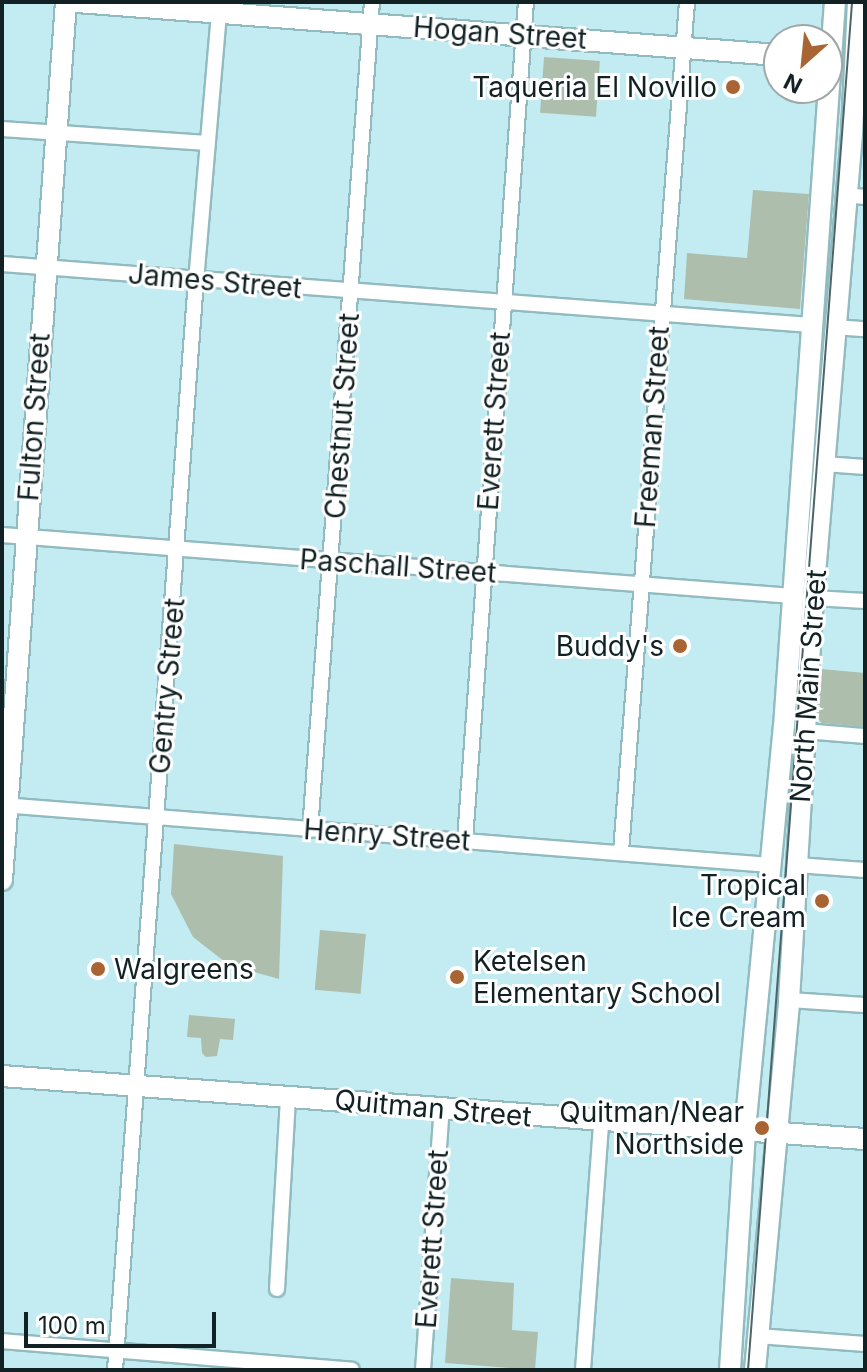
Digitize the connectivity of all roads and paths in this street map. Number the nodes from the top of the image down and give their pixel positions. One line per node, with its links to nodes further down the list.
1 (66, 2): 17 (main road, Fulton Street)
2 (77, 2): 8 (main road, Hogan Street)
3 (372, 2): 9 (street, Chestnut Street)
4 (526, 2): 11 (street, Everett Street)
5 (687, 2): 12 (street, Freeman Street)
6 (835, 2): 10 (main road, North Main Street)
7 (858, 2): 14 (main road, North Main Street)
8 (220, 8): 9 (main road, Hogan Street); 18 (street, Gentry Street)
9 (372, 24): 11 (main road, Hogan Street); 23 (street, Chestnut Street)
10 (833, 24)
11 (524, 35): 12 (main road, Hogan Street); 24 (street, Everett Street)
12 (683, 46): 13 (main road, Hogan Street); 25 (street, Freeman Street)
13 (763, 54)
14 (861, 61): 19 (main road, North Main Street)
15 (826, 104): 26 (main road, North Main Street)
16 (2, 129): 17 (street)
17 (56, 133): 18 (street); 21 (main road, Fulton Street)
18 (208, 143): 22 (street, Gentry Street)
19 (855, 196): 27 (main road, North Main Street)
20 (2, 264): 21 (street, James Street)
21 (45, 267): 22 (street, James Street); 32 (main road, Fulton Street)
22 (196, 280): 23 (street, James Street); 33 (street, Gentry Street)
23 (351, 292): 24 (street, James Street); 34 (street, Chestnut Street)
24 (501, 302): 25 (street, James Street); 35 (street, Everett Street)
25 (660, 314): 26 (street, James Street); 36 (street, Freeman Street)
26 (811, 325): 37 (main road, North Main Street)
27 (834, 327): 28 (street); 29 (main road, North Main Street)
28 (865, 329)
29 (824, 464): 30 (street); 37 (main road, North Main Street)
30 (865, 467)
31 (2, 535): 32 (street, Paschall Street)
32 (25, 537): 33 (street, Paschall Street); 41 (main road, Fulton Street)
33 (178, 549): 34 (street, Paschall Street); 42 (street, Gentry Street)
34 (332, 561): 35 (street, Paschall Street); 43 (street, Chestnut Street)
35 (484, 572): 36 (street, Paschall Street); 44 (street, Everett Street)
36 (640, 584): 37 (street, Paschall Street); 45 (street, Freeman Street)
37 (803, 597): 38 (street, Paschall Street); 39 (main road, North Main Street); 46 (main road, North Main Street)
38 (865, 601)
39 (805, 731): 40 (street); 47 (main road, North Main Street)
40 (865, 736)
41 (5, 806): 42 (street, Henry Street); 49 (main road, Fulton Street)
42 (156, 817): 43 (street, Henry Street); 53 (street, Gentry Street)
43 (310, 830): 44 (street, Henry Street)
44 (465, 840): 45 (street, Henry Street)
45 (621, 852): 46 (street, Henry Street)
46 (771, 865): 57 (main road, North Main Street)
47 (797, 865): 48 (street); 50 (main road, North Main Street)
48 (865, 870)
49 (2, 880)
50 (789, 1000): 51 (street); 58 (main road, North Main Street)
51 (865, 1005)
52 (2, 1076): 53 (main road, Quitman Street)
53 (135, 1085): 54 (main road, Quitman Street); 64 (street, Gentry Street)
54 (288, 1096): 55 (main road, Quitman Street); 60 (street)
55 (442, 1108): 56 (main road, Quitman Street); 67 (street, Everett Street)
56 (601, 1122): 57 (main road, Quitman Street); 68 (street)
57 (745, 1130): 58 (main road, Quitman Street); 69 (main road, North Main Street)
58 (777, 1133): 59 (main road, Quitman Street); 61 (main road, North Main Street)
59 (865, 1139)
60 (277, 1289)
61 (758, 1336): 63 (street); 70 (main road, North Main Street)
62 (2, 1341): 64 (street)
63 (865, 1344)
64 (116, 1349): 65 (street, Gentry Street); 66 (street)
65 (115, 1370)
66 (352, 1370)
67 (423, 1370)
68 (583, 1370)
69 (730, 1370)
70 (755, 1370)

